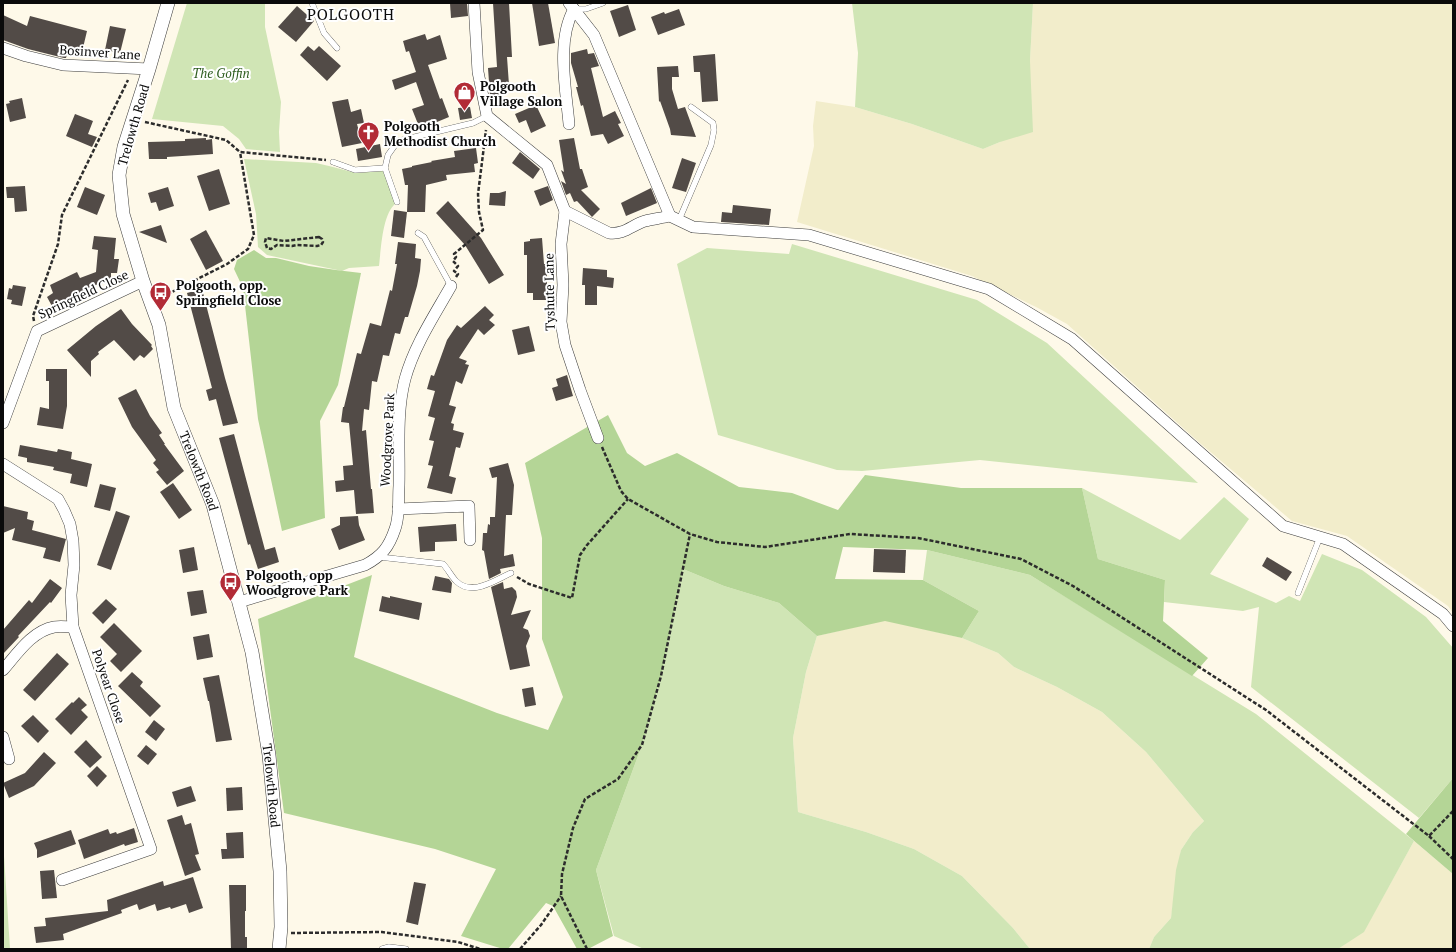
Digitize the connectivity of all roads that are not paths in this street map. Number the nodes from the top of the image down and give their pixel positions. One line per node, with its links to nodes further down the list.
1 (168, 3): 8 (street, Trelowth Road)
2 (312, 3): 7 (lane)
3 (474, 3): 10 (street)
4 (602, 3): 5 (lane)
5 (571, 6): 11 (street); 16 (street)
6 (3, 48): 8 (street, Bosinver Lane)
7 (337, 48)
8 (149, 69): 18 (street, Trelowth Road)
9 (691, 107): 16 (lane)
10 (487, 116): 13 (lane); 15 (street)
11 (569, 124)
12 (333, 162): 13 (lane)
13 (385, 168): 14 (lane)
14 (398, 202)
15 (565, 211): 16 (street); 21 (street, Tyshute Lane)
16 (675, 218): 24 (street)
17 (418, 233): 19 (lane)
18 (143, 281): 20 (street, Springfield Close); 29 (street, Trelowth Road)
19 (451, 286): 23 (street, Woodgrove Park)
20 (3, 423)
21 (598, 438)
22 (3, 464): 31 (street, Polyear Close)
23 (398, 509): 25 (street); 26 (street, Woodgrove Park)
24 (1320, 537): 28 (lane); 30 (street)
25 (470, 540)
26 (379, 557): 27 (lane); 29 (street, Woodgrove Park)
27 (512, 573)
28 (1298, 593)
29 (239, 602): 36 (street, Trelowth Road)
30 (1453, 626)
31 (73, 627): 32 (street); 35 (street, Polyear Close)
32 (3, 670)
33 (3, 737): 34 (street)
34 (9, 759)
35 (62, 880)
36 (279, 949)
37 (382, 949): 38 (lane)
38 (406, 949)

